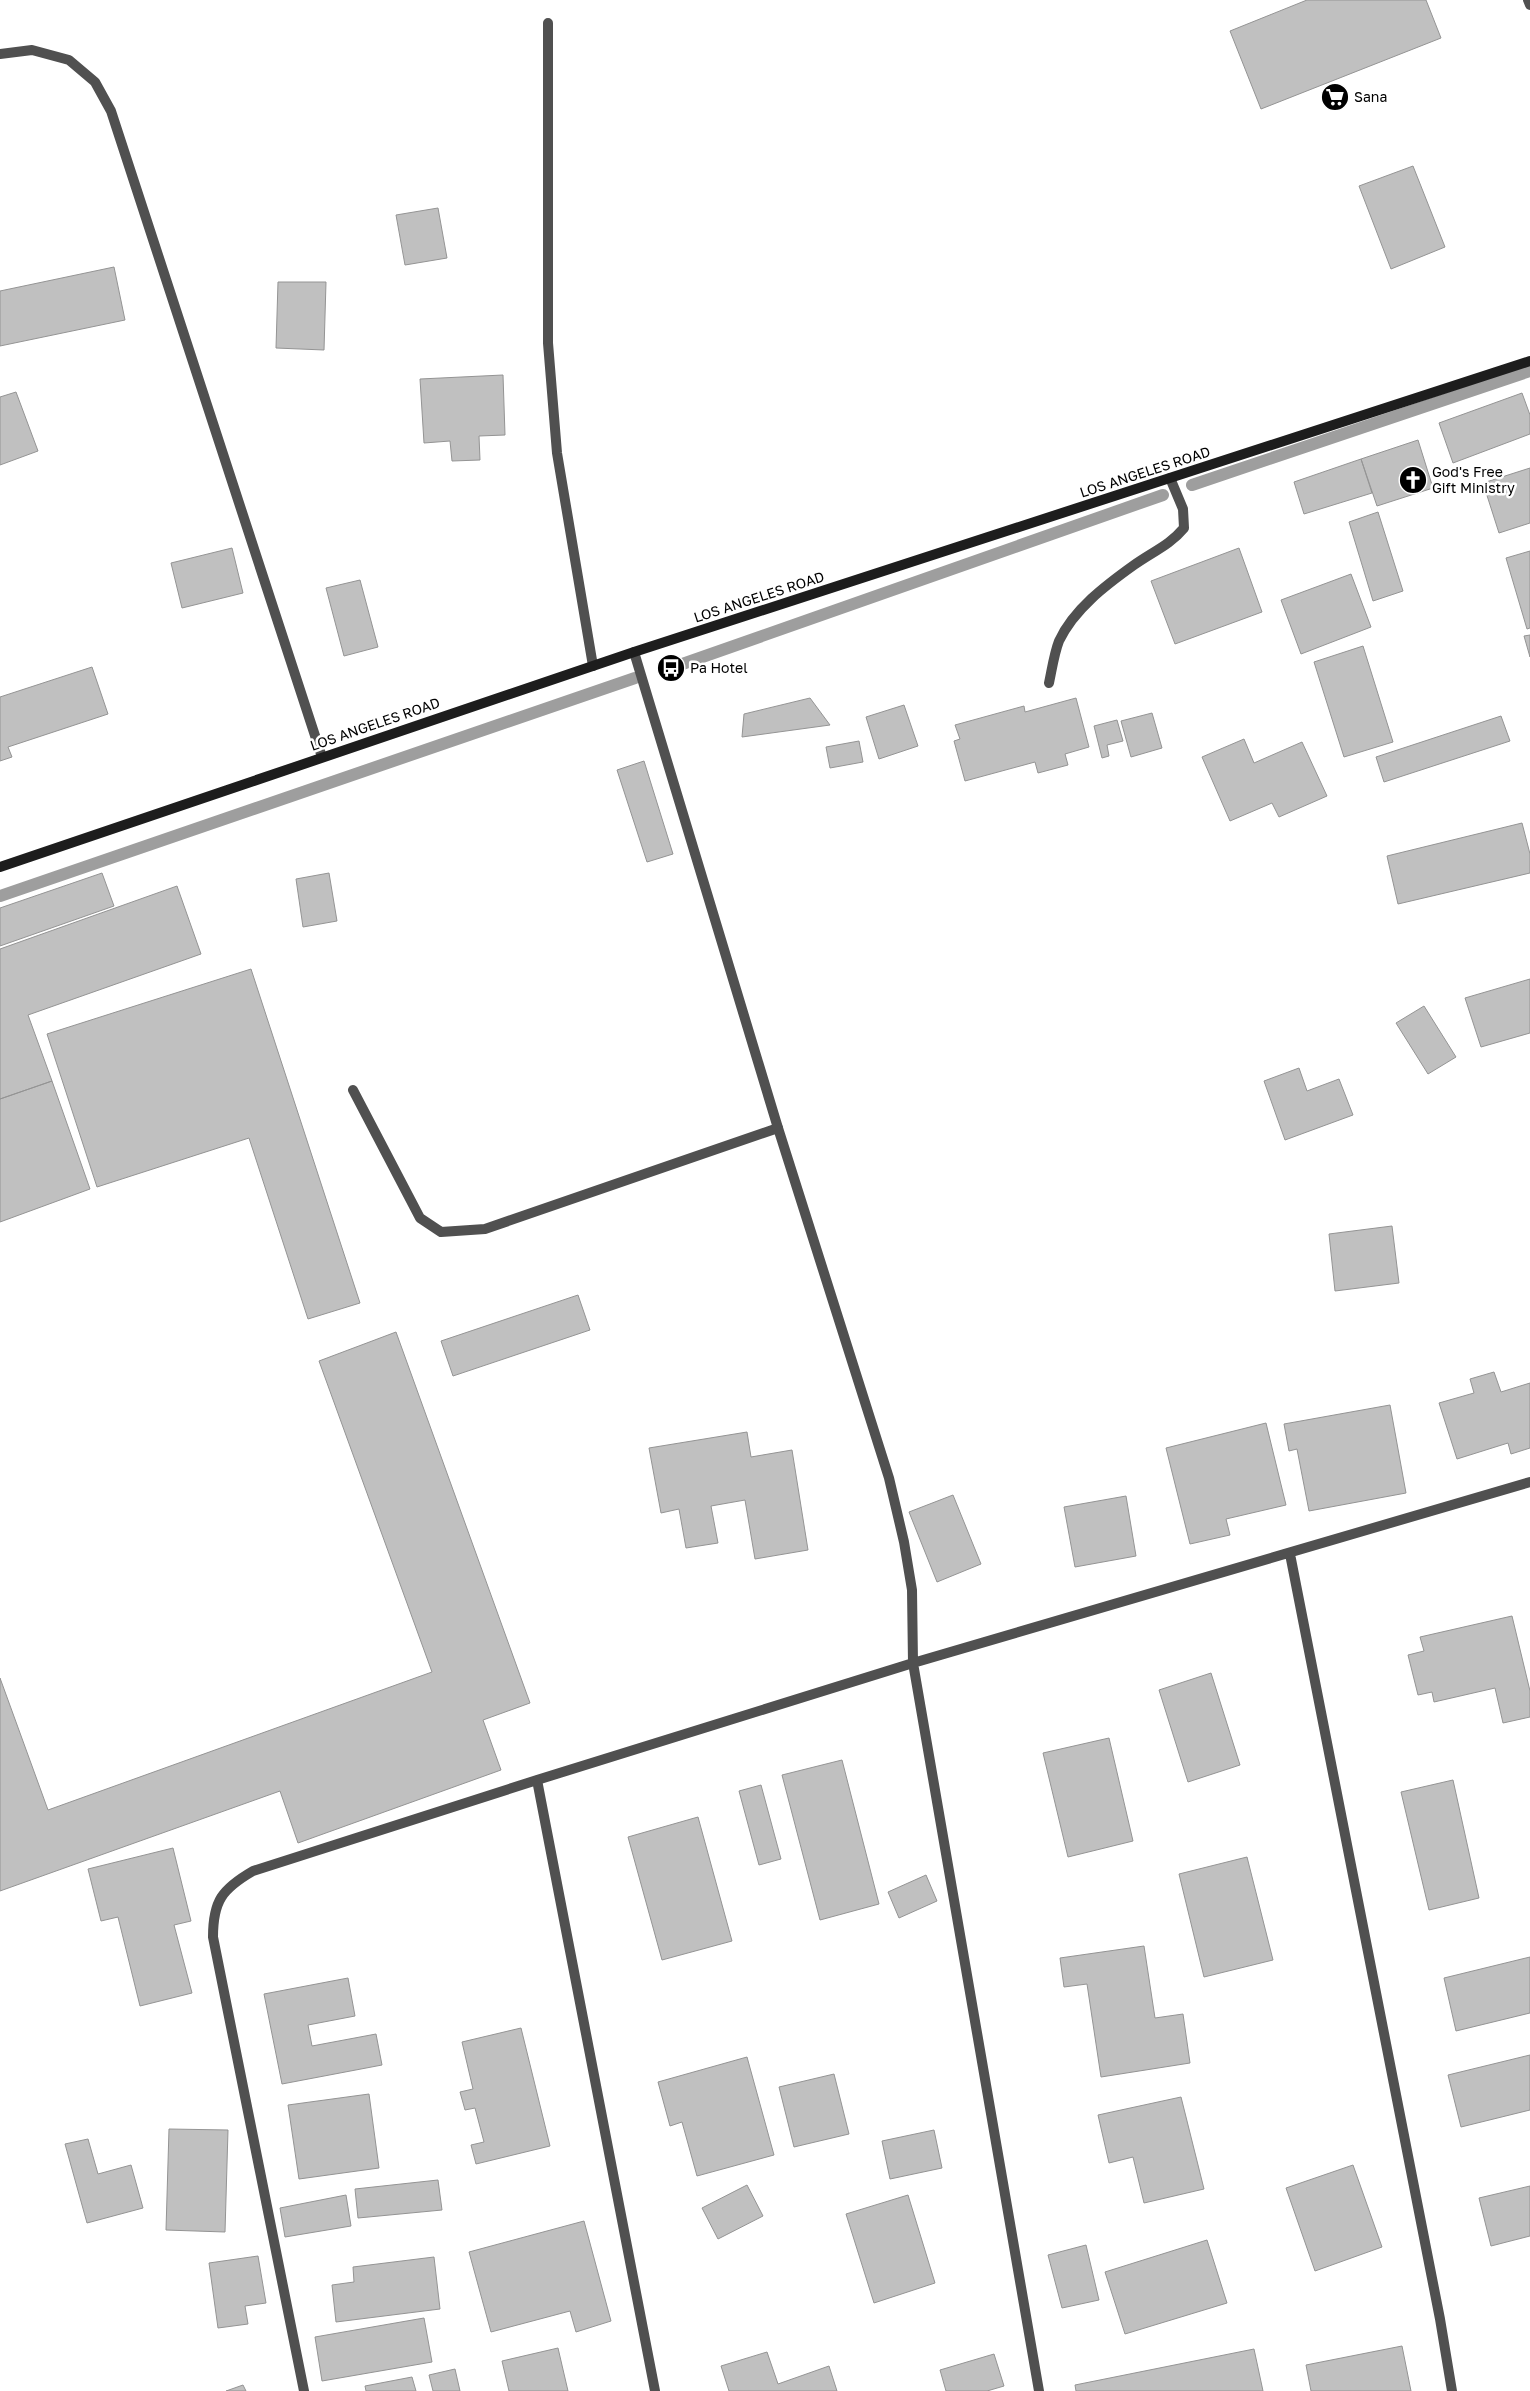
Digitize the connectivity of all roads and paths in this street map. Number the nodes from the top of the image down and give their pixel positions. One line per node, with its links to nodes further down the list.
1 (1528, 0): 2 (street)
2 (1530, 5)
3 (548, 23): 8 (street)
4 (0, 54): 10 (street)
5 (1530, 361): 6 (main road, LOS ANGELES ROAD)
6 (1170, 478): 7 (main road, LOS ANGELES ROAD); 9 (street)
7 (634, 652): 8 (main road, LOS ANGELES ROAD); 13 (street)
8 (593, 666): 10 (main road, LOS ANGELES ROAD)
9 (1049, 683)
10 (322, 756): 11 (main road, LOS ANGELES ROAD)
11 (0, 867)
12 (353, 1090): 13 (street)
13 (778, 1128): 16 (street)
14 (1530, 1482): 15 (street)
15 (1290, 1554): 16 (street); 21 (street)
16 (913, 1663): 17 (street); 20 (street)
17 (537, 1780): 18 (street); 19 (street)
18 (304, 2391)
19 (654, 2391)
20 (1039, 2391)
21 (1452, 2391)

